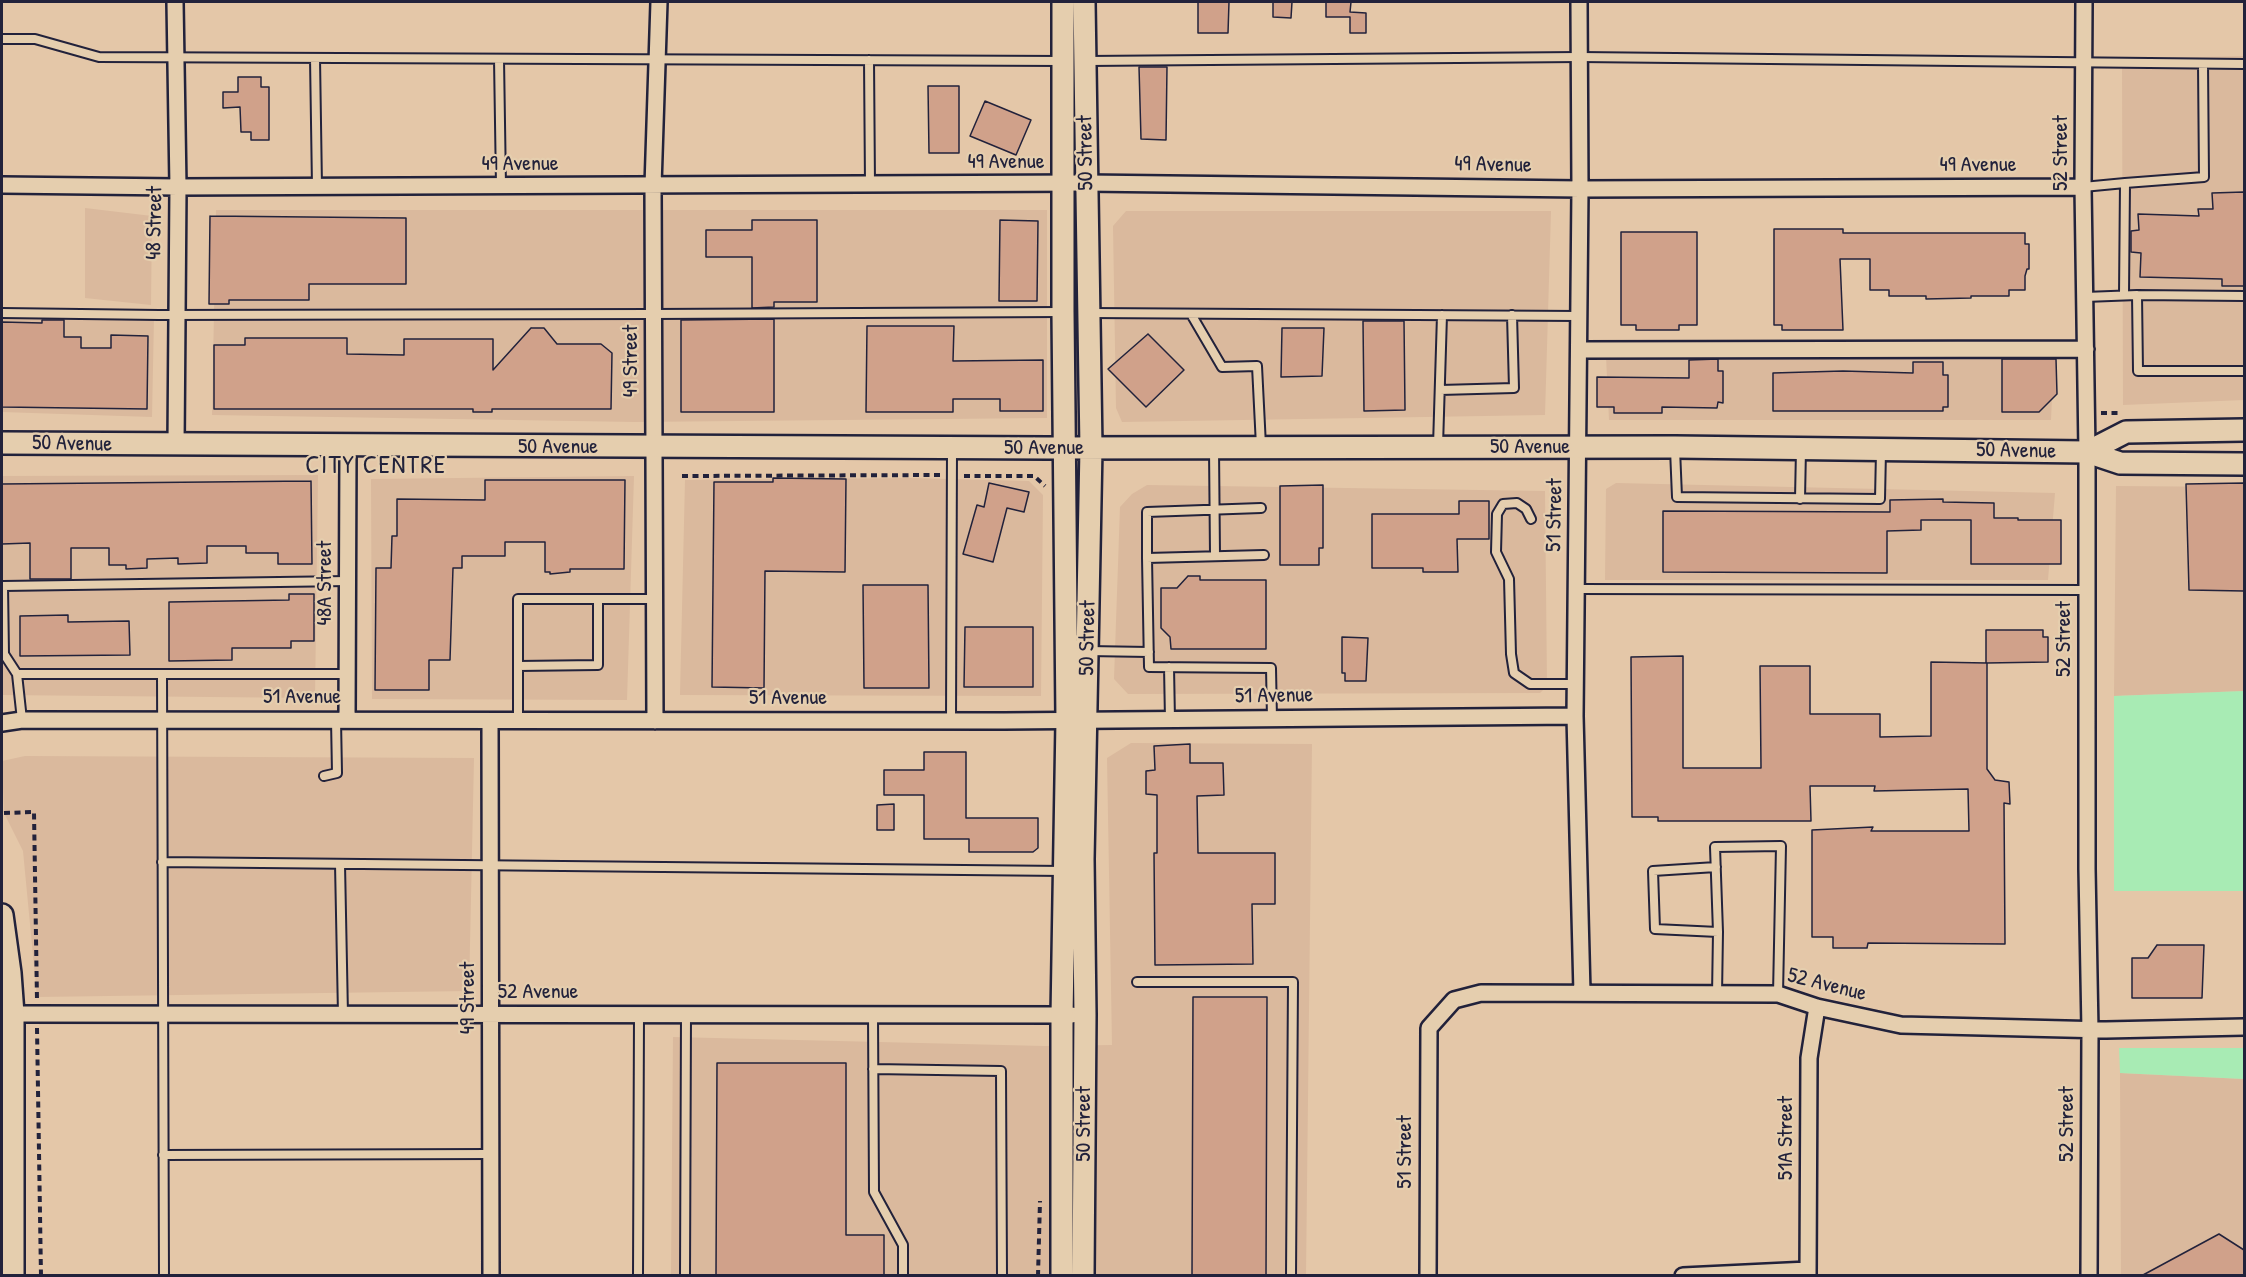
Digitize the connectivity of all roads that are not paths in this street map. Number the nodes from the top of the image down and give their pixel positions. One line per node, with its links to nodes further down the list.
1 (175, 2): 8 (street, 48 Street)
2 (659, 2): 12 (street, 49 Street)
3 (1063, 2): 14 (main road, 50 Street)
4 (1084, 2): 15 (main road, 50 Street)
5 (1579, 2): 9 (street, 51 Street)
6 (2084, 2): 16 (street, 52 Street)
7 (2, 39): 8 (lane)
8 (177, 57): 10 (lane); 26 (street, 48 Street)
9 (1580, 57): 15 (lane); 16 (lane); 29 (street, 51 Street)
10 (315, 58): 11 (lane); 27 (lane)
11 (499, 59): 12 (lane); 24 (lane)
12 (657, 59): 13 (lane); 25 (street, 49 Street)
13 (869, 60): 14 (lane); 23 (lane)
14 (1063, 61): 15 (lane); 21 (main road, 50 Street)
15 (1084, 61): 19 (main road, 50 Street)
16 (2084, 64): 17 (lane); 28 (street, 52 Street)
17 (2203, 64): 18 (lane); 20 (lane)
18 (2244, 64)
19 (1086, 183): 21 (street, 49 Avenue); 29 (street, 49 Avenue); 36 (main road, 50 Street)
20 (2125, 183): 28 (lane); 30 (lane)
21 (1062, 184): 23 (street, 49 Avenue); 34 (main road, 50 Street)
22 (2, 185): 26 (street, 49 Avenue)
23 (870, 185): 25 (street, 49 Avenue)
24 (501, 186): 25 (street, 49 Avenue); 27 (street, 49 Avenue)
25 (653, 186): 39 (street, 49 Street)
26 (178, 187): 27 (street, 49 Avenue); 38 (street, 48 Street)
27 (317, 187)
28 (2083, 187): 29 (street, 49 Avenue); 33 (street, 52 Street)
29 (1580, 189): 42 (street, 51 Street)
30 (2124, 295): 31 (lane); 33 (lane)
31 (2137, 295): 32 (lane); 45 (lane)
32 (2244, 296)
33 (2085, 297): 43 (street, 52 Street)
34 (1063, 312): 39 (lane); 56 (main road, 50 Street)
35 (2, 313): 38 (lane)
36 (1089, 313): 37 (lane); 57 (main road, 50 Street)
37 (1191, 314): 40 (lane); 59 (lane)
38 (176, 315): 39 (lane); 49 (street, 48 Street)
39 (653, 315): 51 (street, 49 Street)
40 (1442, 315): 41 (lane); 46 (lane)
41 (1512, 315): 42 (lane); 46 (lane)
42 (1579, 316): 44 (street, 51 Street)
43 (2086, 349): 44 (street); 62 (street, 52 Street)
44 (1579, 350): 53 (street, 51 Street)
45 (2244, 371)
46 (1440, 390): 52 (lane)
47 (2244, 430): 62 (main road, 50 Avenue)
48 (2, 443): 49 (main road, 50 Avenue)
49 (176, 445): 50 (main road, 50 Avenue)
50 (348, 446): 51 (main road, 50 Avenue); 71 (street, 48A Street)
51 (654, 447): 55 (main road, 50 Avenue); 75 (street, 49 Street)
52 (1437, 447): 53 (main road, 50 Avenue); 59 (main road, 50 Avenue)
53 (1578, 447): 54 (main road, 50 Avenue); 72 (street, 51 Street)
54 (1675, 447): 60 (main road, 50 Avenue); 64 (lane)
55 (952, 448): 56 (main road, 50 Avenue); 94 (lane)
56 (1065, 448): 57 (main road, 50 Avenue); 89 (main road, 50 Street)
57 (1091, 448): 58 (main road, 50 Avenue); 76 (main road, 50 Street)
58 (1215, 448): 59 (main road, 50 Avenue); 66 (lane)
59 (1261, 448)
60 (1801, 449): 61 (main road, 50 Avenue); 64 (lane)
61 (1881, 449): 62 (main road, 50 Avenue); 64 (lane)
62 (2087, 452): 63 (main road, 50 Avenue); 73 (street, 52 Street)
63 (2244, 464)
64 (1800, 499)
65 (1261, 508): 66 (lane)
66 (1214, 511): 68 (lane); 70 (lane)
67 (1532, 519): 83 (lane)
68 (1215, 555): 69 (lane); 70 (lane)
69 (1264, 555)
70 (1147, 558): 77 (lane)
71 (348, 581): 80 (lane); 82 (street, 48A Street)
72 (1576, 589): 73 (lane); 83 (street, 51 Street)
73 (2087, 590): 120 (street, 52 Street)
74 (598, 599): 75 (lane); 78 (lane); 78 (lane)
75 (654, 599): 93 (street, 49 Street)
76 (1088, 651): 77 (lane); 89 (main road, 50 Street)
77 (1149, 652): 79 (lane)
78 (518, 666): 92 (lane)
79 (1169, 667): 85 (lane); 90 (lane)
80 (17, 674): 81 (lane); 86 (lane)
81 (162, 674): 82 (lane); 87 (lane)
82 (347, 674): 88 (street, 48A Street)
83 (1575, 684): 84 (street, 51 Street)
84 (1575, 716): 85 (street, 51 Avenue); 105 (street, 51 Street)
85 (1272, 719): 90 (street, 51 Avenue)
86 (22, 720): 87 (street, 51 Avenue); 95 (street, 51 Avenue)
87 (162, 720): 88 (street, 51 Avenue); 97 (lane)
88 (342, 720): 91 (street, 51 Avenue); 96 (lane)
89 (1077, 720): 90 (street, 51 Avenue); 94 (street, 51 Avenue); 101 (main road, 50 Street); 116 (main road, 50 Street)
90 (1170, 720)
91 (490, 721): 92 (street, 51 Avenue); 99 (street, 49 Street)
92 (518, 721): 93 (street, 51 Avenue)
93 (655, 721): 94 (street, 51 Avenue)
94 (951, 721)
95 (2, 723)
96 (324, 776)
97 (162, 862): 98 (lane); 110 (lane)
98 (340, 864): 99 (lane); 111 (lane)
99 (490, 865): 101 (lane); 112 (street, 49 Street)
100 (1716, 867): 103 (lane); 103 (lane); 106 (lane)
101 (1065, 871): 117 (main road, 50 Street)
102 (2, 915): 109 (main road)
103 (1718, 932): 107 (lane)
104 (1137, 982): 134 (lane)
105 (1582, 993): 107 (street, 52 Avenue); 119 (street, 52 Avenue)
106 (1778, 994): 107 (street, 52 Avenue); 108 (street, 52 Avenue)
107 (1717, 995)
108 (1817, 1007): 120 (street, 52 Avenue); 124 (street, 51A Street)
109 (13, 1014): 110 (street, 52 Avenue); 125 (main road)
110 (163, 1015): 111 (street, 52 Avenue); 123 (lane)
111 (343, 1015): 112 (street, 52 Avenue)
112 (491, 1015): 113 (street, 52 Avenue); 122 (street, 49 Street)
113 (639, 1015): 114 (street, 52 Avenue); 128 (lane)
114 (686, 1015): 115 (street, 52 Avenue); 129 (lane)
115 (873, 1015): 117 (street, 52 Avenue); 121 (lane)
116 (1085, 1015): 117 (street, 52 Avenue); 133 (main road, 50 Street)
117 (1062, 1016): 132 (main road, 50 Street)
118 (2244, 1027): 120 (street, 52 Avenue)
119 (1429, 1028): 135 (street, 51 Street)
120 (2090, 1030): 137 (street, 52 Street)
121 (873, 1070): 130 (lane); 131 (lane)
122 (491, 1154): 123 (lane); 127 (street, 49 Street)
123 (163, 1155): 126 (lane)
124 (1808, 1273): 136 (street, 51A Street)
125 (13, 1275)
126 (164, 1275)
127 (491, 1275)
128 (638, 1275)
129 (685, 1275)
130 (903, 1275)
131 (1002, 1275)
132 (1062, 1275)
133 (1083, 1275)
134 (1291, 1275)
135 (1428, 1275)
136 (1683, 1275)
137 (2089, 1275)

